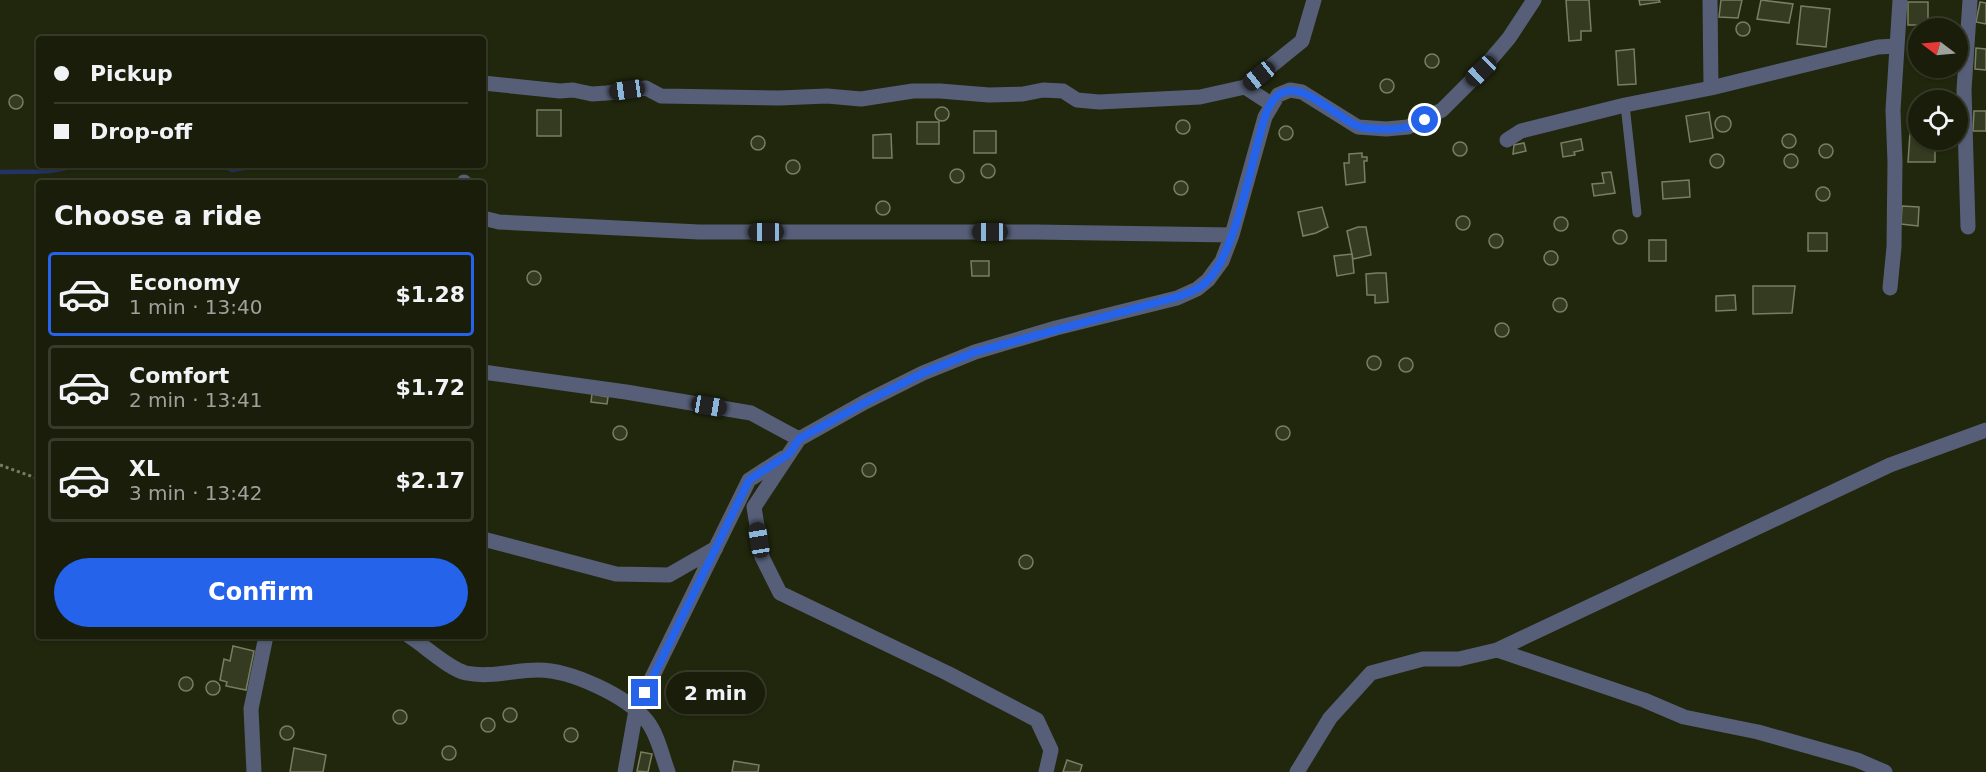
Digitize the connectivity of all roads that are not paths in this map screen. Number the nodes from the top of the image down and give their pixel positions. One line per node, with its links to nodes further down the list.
1 (1314, 0): 8 (street)
2 (1534, 0): 10 (street)
3 (1710, 0): 9 (street)
4 (1900, 0): 6 (street)
5 (1970, 0): 15 (street)
6 (1897, 46): 9 (street); 17 (street)
7 (486, 83): 8 (street)
8 (1245, 87): 10 (street)
9 (1711, 88): 11 (street)
10 (1271, 104): 16 (street)
11 (1624, 105): 12 (street); 13 (lane)
12 (1507, 140)
13 (1637, 213)
14 (486, 219): 16 (street)
15 (1968, 227)
16 (1232, 235): 20 (street)
17 (1890, 288)
18 (486, 372): 20 (street)
19 (1986, 430): 26 (street)
20 (799, 439): 21 (street)
21 (789, 454): 23 (street); 31 (street)
22 (486, 540): 23 (street)
23 (716, 548): 27 (street)
24 (265, 639): 28 (street)
25 (413, 639): 27 (street)
26 (1497, 650): 32 (street); 33 (street)
27 (636, 710): 29 (street); 30 (street)
28 (254, 772)
29 (625, 772)
30 (668, 772)
31 (1046, 772)
32 (1297, 772)
33 (1885, 772)

